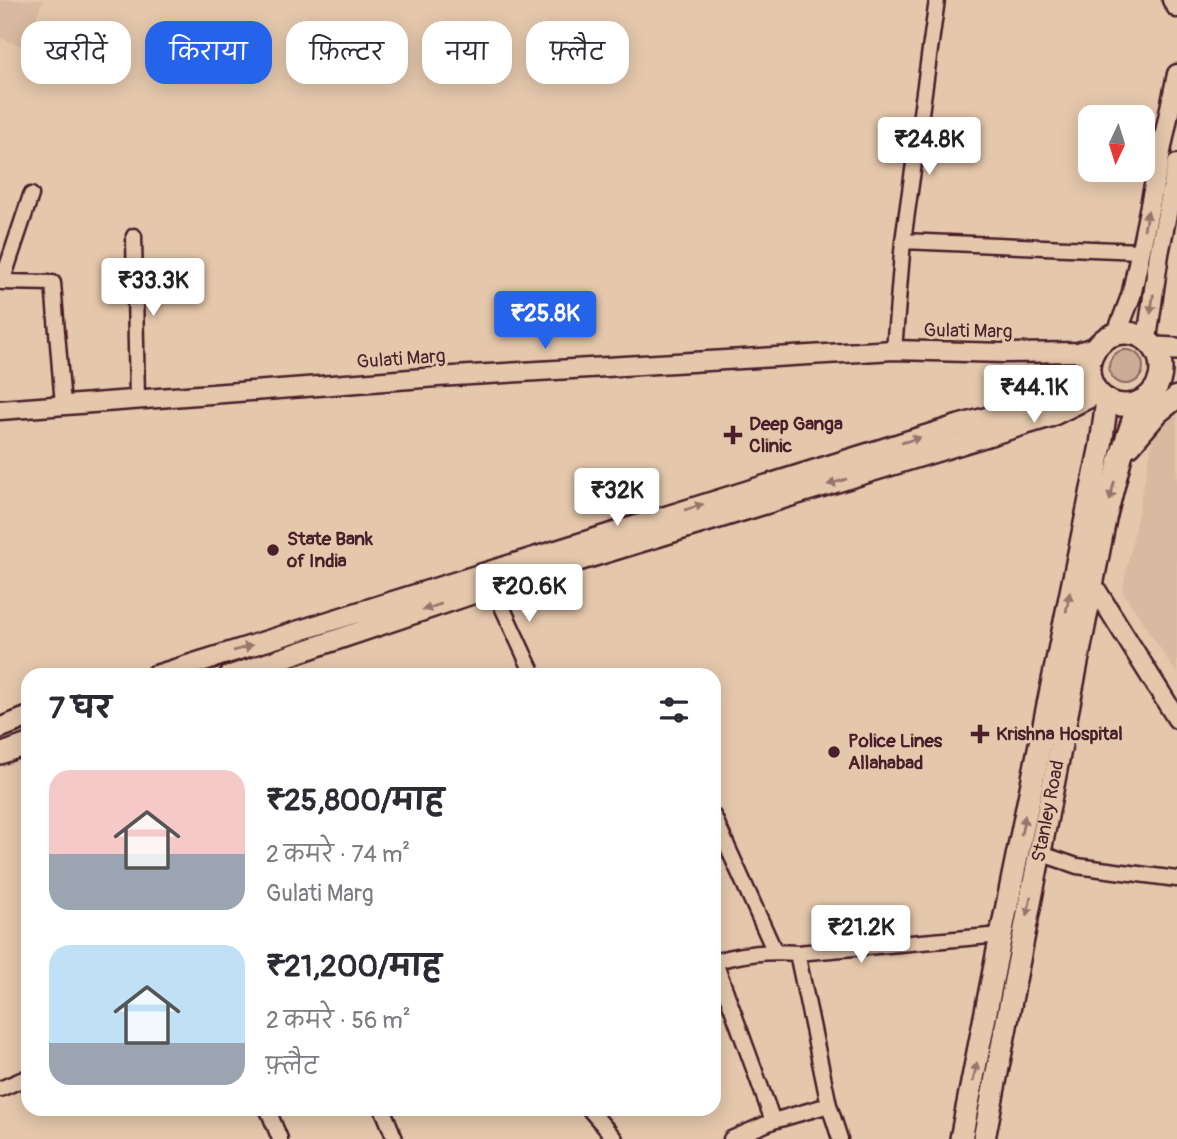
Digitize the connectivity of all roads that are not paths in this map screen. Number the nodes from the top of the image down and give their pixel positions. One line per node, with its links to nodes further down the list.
1 (937, 0): 8 (street)
2 (1172, 0): 3 (street)
3 (1177, 8)
4 (1177, 74): 9 (street, one-way to 4)
5 (1177, 164): 11 (street, one-way to 11)
6 (30, 195): 20 (street)
7 (134, 236): 18 (street)
8 (902, 241): 9 (street); 14 (street)
9 (1140, 251): 10 (street)
10 (1117, 333): 11 (main road); 12 (main road)
11 (1151, 344): 13 (main road); 15 (main road)
12 (1097, 346): 14 (street, Gulati Marg); 16 (main road)
13 (1177, 349)
14 (894, 350): 18 (street, Gulati Marg)
15 (1168, 381): 19 (main road)
16 (1099, 390): 19 (main road); 24 (main road, one-way to 24); 25 (main road, one-way to 16); 36 (main road, Stanley Road, one-way to 16)
17 (1177, 397): 22 (main road)
18 (137, 400): 20 (street, Gulati Marg)
19 (1139, 402): 22 (main road, Stanley Road)
20 (63, 405): 21 (street, Gulati Marg)
21 (0, 410)
22 (1121, 456): 23 (main road, Stanley Road, one-way to 23)
23 (1092, 583): 28 (street); 34 (main road, Stanley Road)
24 (493, 587): 26 (main road, one-way to 26); 27 (street)
25 (180, 668)
26 (253, 668)
27 (530, 668)
28 (1177, 719)
29 (21, 720): 30 (main road)
30 (0, 728)
31 (21, 746): 32 (main road)
32 (0, 754)
33 (721, 832): 37 (street)
34 (1039, 853): 35 (street); 54 (main road, Stanley Road, one-way to 54)
35 (1177, 879)
36 (1001, 935): 38 (street); 53 (main road, Stanley Road, one-way to 36)
37 (775, 952): 38 (street); 39 (street)
38 (797, 953): 43 (street)
39 (721, 960)
40 (721, 981): 47 (street)
41 (21, 1080): 42 (street)
42 (0, 1089)
43 (829, 1105): 47 (street); 52 (street)
44 (270, 1116): 48 (street)
45 (385, 1116): 49 (street)
46 (595, 1116): 50 (street)
47 (773, 1121): 51 (street)
48 (280, 1139)
49 (395, 1139)
50 (615, 1139)
51 (731, 1139)
52 (840, 1139)
53 (961, 1139)
54 (984, 1139)

